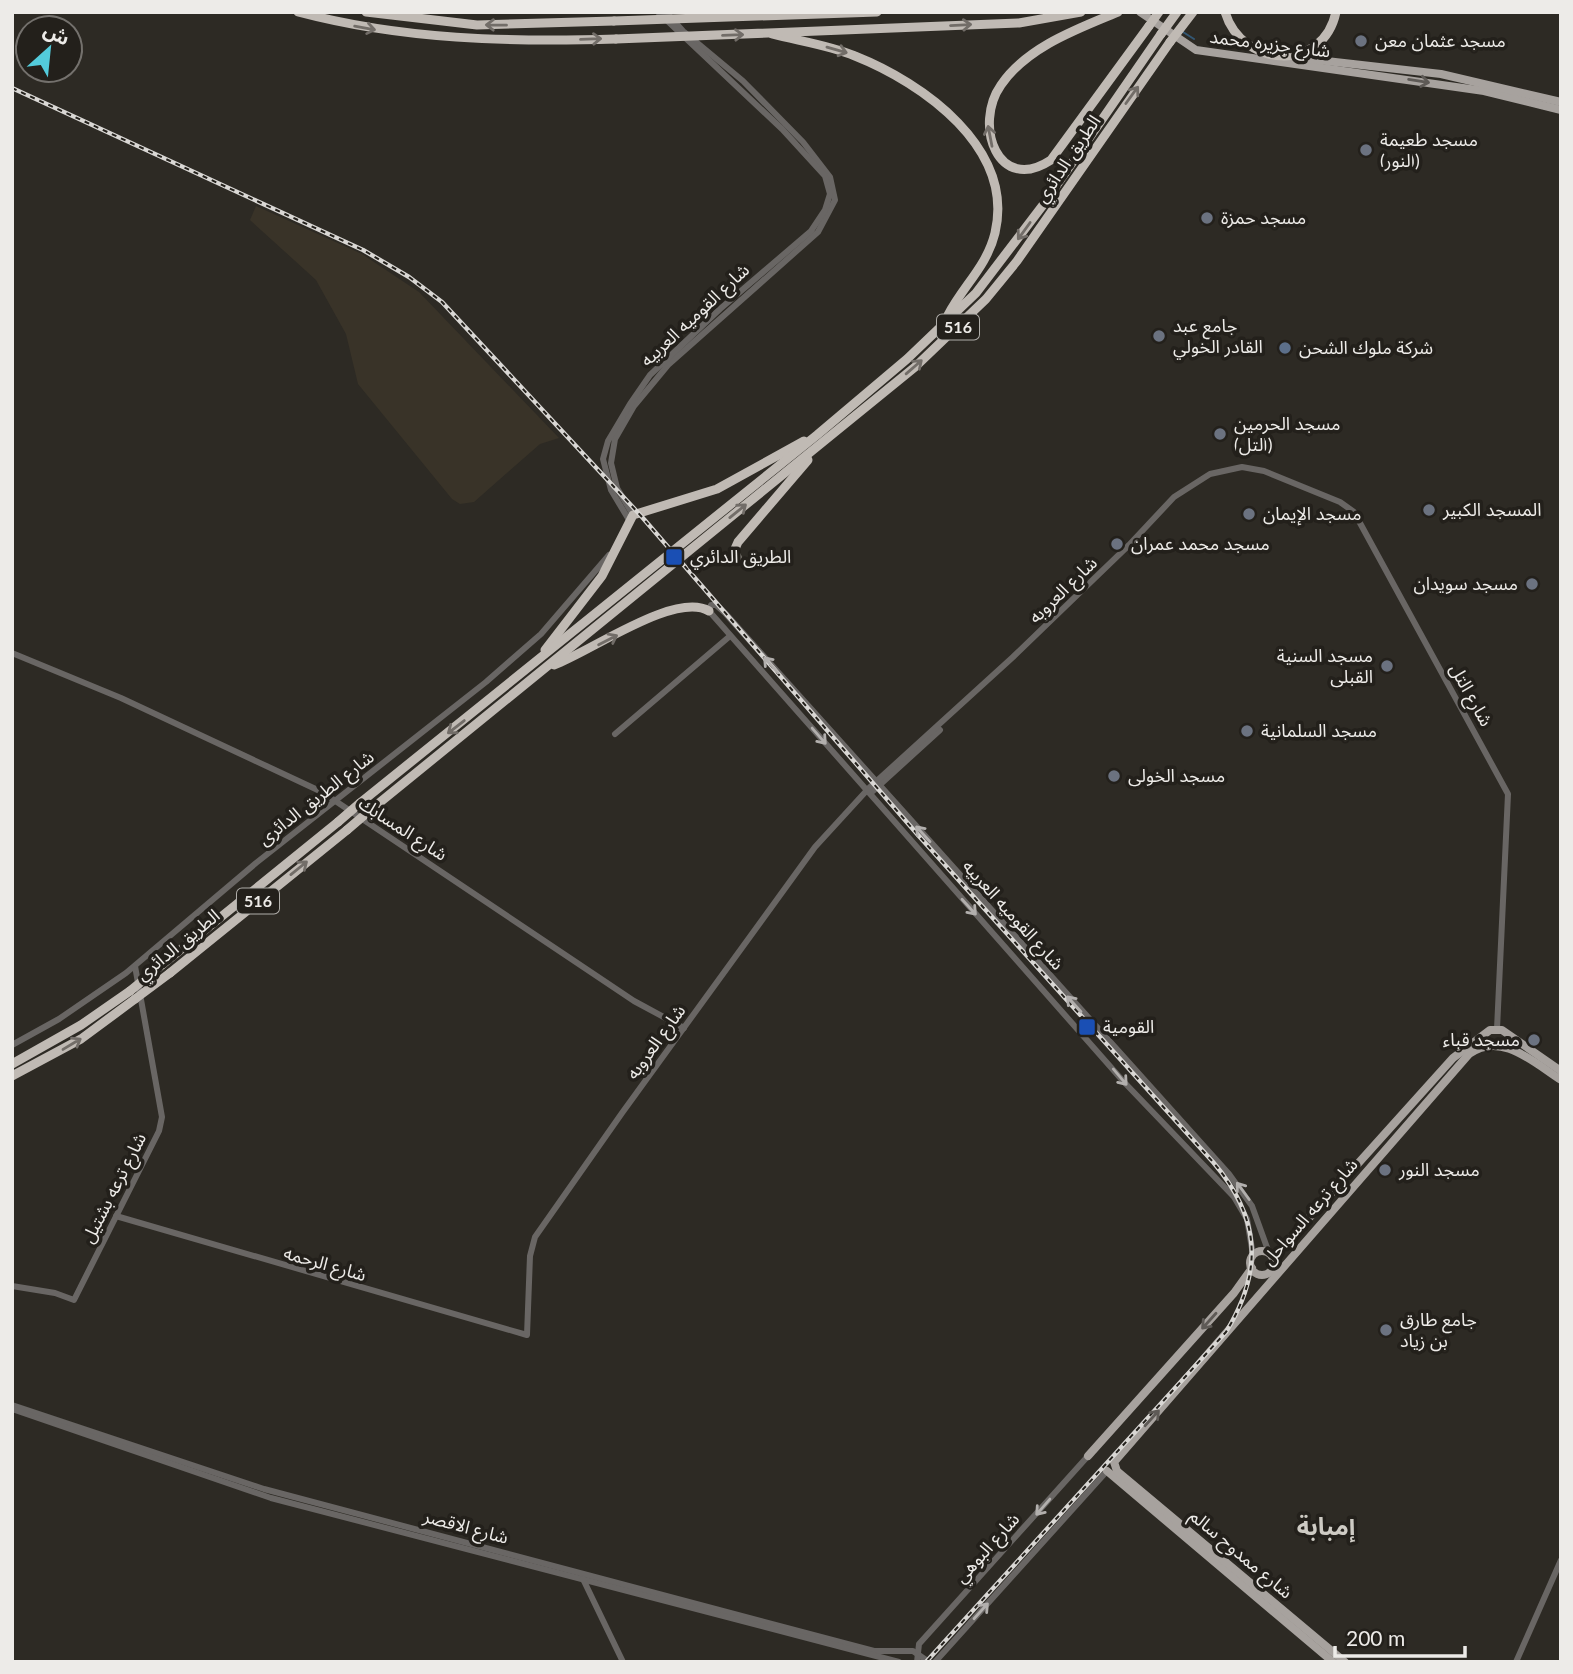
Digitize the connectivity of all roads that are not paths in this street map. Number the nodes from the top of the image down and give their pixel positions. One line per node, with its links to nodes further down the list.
1 (298, 12): 15 (highway, one-way to 15, bridge)
2 (366, 12): 5 (highway, one-way to 2, bridge)
3 (658, 12): 20 (street)
4 (666, 12): 20 (street)
5 (877, 12)
6 (1081, 12): 15 (highway, one-way to 6, bridge)
7 (1118, 12): 14 (highway, one-way to 7)
8 (1140, 12): 17 (main road, شارع جزيره محمد)
9 (1159, 12): 14 (highway, bridge)
10 (1177, 12): 16 (highway, الطريق الدائري / 516, bridge)
11 (1193, 12): 23 (highway, الطريق الدائري / 516, one-way to 11, bridge)
12 (1225, 12): 13 (highway, bridge)
13 (1336, 12)
14 (1149, 26): 16 (highway)
15 (771, 34): 21 (highway, one-way to 21)
16 (1143, 59): 21 (highway, الطريق الدائري / 516, one-way to 21)
17 (1327, 63): 18 (main road, شارع جزيره محمد); 19 (main road, شارع جزيره محمد, one-way to 19)
18 (1561, 102)
19 (1561, 110)
20 (830, 184): 25 (street, شارع القوميه العربيه)
21 (943, 325): 22 (highway, الطريق الدائري / 516)
22 (817, 435): 25 (highway); 31 (highway, الطريق الدائري / 516)
23 (827, 438): 27 (highway); 32 (highway, الطريق الدائري / 516, one-way to 23)
24 (1242, 467): 36 (street, شارع العروبه); 42 (street, شارع التل)
25 (631, 517): 26 (highway)
26 (615, 549): 31 (highway); 38 (street, شارع الطريق الدائرى)
27 (737, 557)
28 (713, 609): 29 (street, شارع القوميه العربيه); 32 (highway, one-way to 28); 36 (street, شارع القوميه العربيه, one-way to 28)
29 (730, 636): 35 (street); 37 (street, شارع القوميه العربيه, one-way to 37)
30 (12, 653): 38 (street, شارع المسابك)
31 (538, 660): 33 (highway, الطريق الدائري / 516)
32 (546, 668): 33 (highway, الطريق الدائري / 516)
33 (528, 675): 34 (highway, الطريق الدائري / 516)
34 (512, 688): 40 (highway, الطريق الدائري / 516, one-way to 40, bridge); 40 (highway, الطريق الدائري / 516, one-way to 34, bridge)
35 (615, 734)
36 (878, 784): 37 (street, شارع العروبه); 53 (street, شارع القوميه العربيه, one-way to 36)
37 (868, 792): 41 (street, شارع العروبه); 52 (street, شارع القوميه العربيه, one-way to 52)
38 (335, 801): 39 (street, شارع الطريق الدائرى); 41 (street, شارع المسابك)
39 (135, 966): 43 (street, شارع الطريق الدائرى); 51 (street, شارع ترعه بشتيل)
40 (133, 995): 44 (highway, الطريق الدائري / 516); 47 (highway, الطريق الدائري / 516, one-way to 40)
41 (684, 1028): 57 (street, شارع العروبه)
42 (1497, 1029): 45 (main road, شارع ترعه السواحل); 46 (main road)
43 (12, 1045)
44 (12, 1064)
45 (1448, 1070): 48 (main road, شارع ترعه السواحل); 49 (main road, شارع ترعه السواحل); 50 (main road, شارع ترعه السواحل)
46 (1561, 1071)
47 (12, 1076)
48 (1561, 1080)
49 (1340, 1187): 50 (main road); 53 (main road, شارع ترعه السواحل)
50 (1348, 1194): 55 (main road, شارع ترعه السواحل)
51 (116, 1216): 56 (street, شارع ترعه بشتيل); 57 (street, شارع الرحمه)
52 (1253, 1255): 53 (main road); 54 (main road)
53 (1270, 1255): 55 (main road)
54 (1252, 1268): 55 (main road); 59 (main road, شارع ترعه السواحل, one-way to 59)
55 (1272, 1274): 61 (main road, شارع ترعه السواحل, one-way to 55)
56 (12, 1283)
57 (527, 1335)
58 (12, 1407): 63 (street, شارع الاقصر); 64 (street, شارع الاقصر)
59 (1088, 1456): 66 (street, شارع البوهي, one-way to 66)
60 (1107, 1471): 71 (street, one-way to 60); 72 (main road, شارع ممدوح سالم)
61 (1117, 1471): 73 (main road, شارع ممدوح سالم)
62 (1561, 1560): 74 (street)
63 (580, 1570): 64 (street); 65 (street, شارع الاقصر)
64 (583, 1579): 65 (street, شارع الاقصر); 67 (street)
65 (670, 1598): 66 (street, شارع الاقصر); 68 (street, شارع الاقصر)
66 (917, 1652): 69 (street); 70 (street)
67 (623, 1662)
68 (899, 1662)
69 (917, 1662)
70 (929, 1662)
71 (935, 1662)
72 (1333, 1662)
73 (1345, 1662)
74 (1516, 1662)

